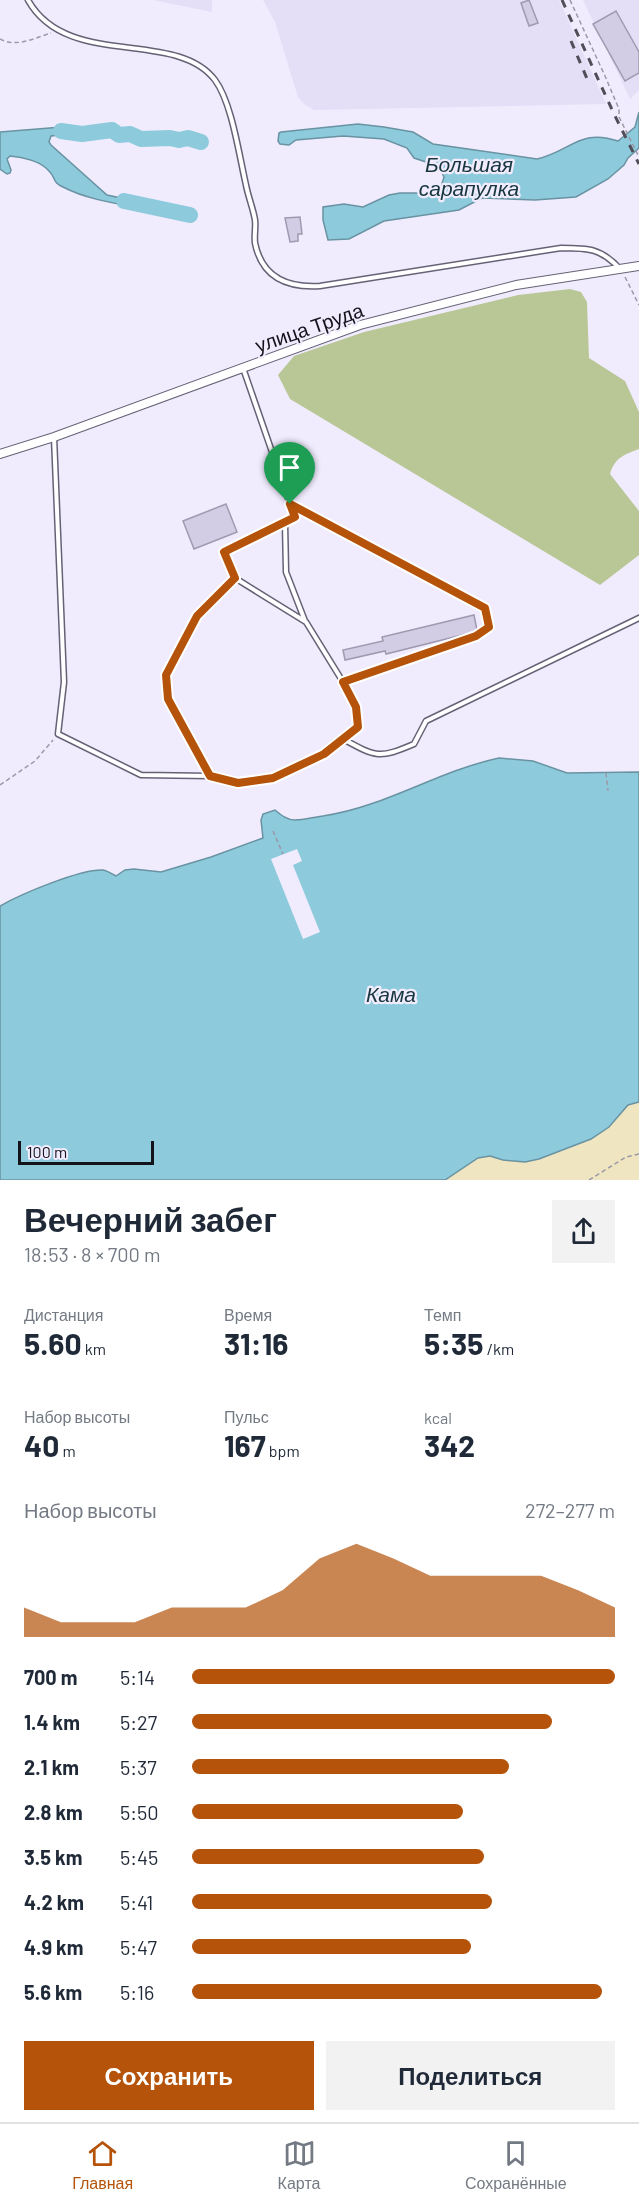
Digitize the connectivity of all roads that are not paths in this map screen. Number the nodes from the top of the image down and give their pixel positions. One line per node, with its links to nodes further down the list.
1 (28, 0): 3 (lane)
2 (639, 266): 3 (street, улица Труда)
3 (621, 270): 4 (street, улица Труда)
4 (243, 368): 5 (street, улица Труда); 7 (lane)
5 (54, 437): 6 (street, улица Труда); 14 (lane)
6 (0, 454)
7 (290, 504): 8 (lane); 12 (lane)
8 (285, 523): 9 (lane); 11 (lane)
9 (235, 578): 11 (lane); 14 (lane)
10 (639, 618): 13 (lane)
11 (306, 622): 12 (lane)
12 (343, 682): 13 (lane)
13 (343, 739): 14 (lane)
14 (210, 776)

